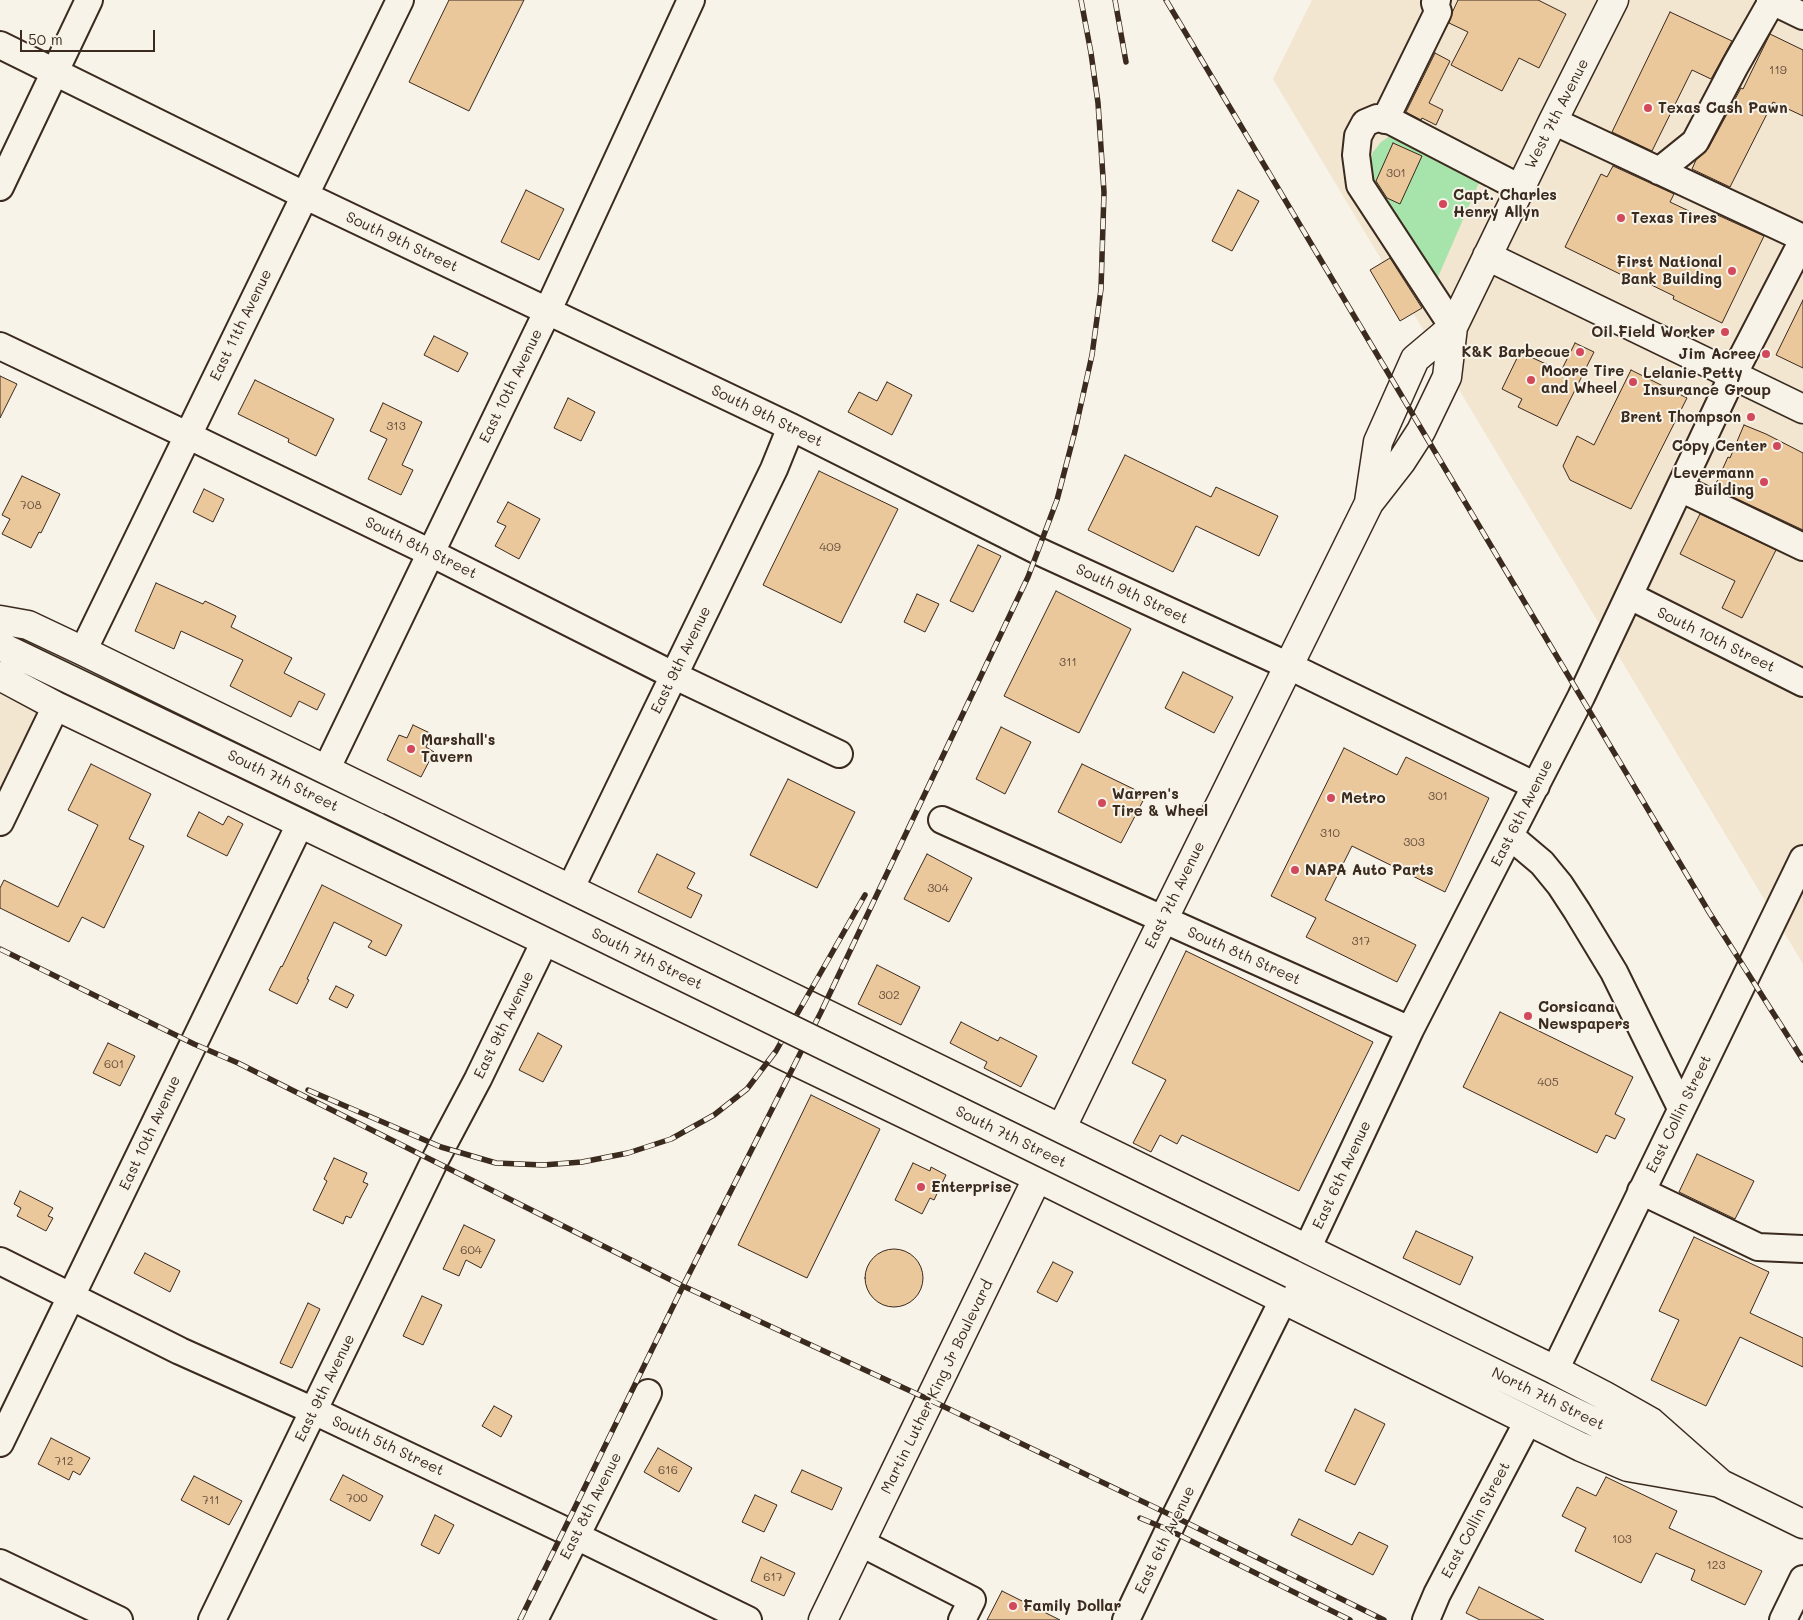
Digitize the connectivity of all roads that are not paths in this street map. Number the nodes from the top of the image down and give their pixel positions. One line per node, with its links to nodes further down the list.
1 (89, 0): 9 (street)
2 (400, 0): 15 (street, East 11th Avenue)
3 (691, 0): 18 (street, East 10th Avenue)
4 (1436, 0): 10 (street)
5 (1614, 0): 11 (main road, West 7th Avenue)
6 (1771, 1): 7 (street); 12 (street)
7 (1803, 16)
8 (0, 45): 9 (street, South 9th Street)
9 (55, 72): 13 (street); 15 (street, South 9th Street)
10 (1385, 120): 14 (street); 19 (street)
11 (1552, 121): 12 (street); 14 (main road, West 7th Avenue)
12 (1659, 171): 16 (street)
13 (0, 187)
14 (1520, 188): 17 (main road, West 7th Avenue)
15 (306, 196): 18 (street, South 9th Street); 24 (street, East 11th Avenue)
16 (1803, 239): 21 (street, East 6th Avenue)
17 (1487, 256): 19 (main road, East 7th Avenue); 21 (main road)
18 (548, 310): 23 (street, South 9th Street); 28 (street, East 10th Avenue)
19 (1453, 327): 26 (main road, East 7th Avenue); 26 (main road, East 7th Avenue)
20 (0, 346): 24 (street, South 8th Street)
21 (1733, 375): 22 (main road); 25 (street, East 6th Avenue)
22 (1803, 409)
23 (791, 427): 33 (street, South 9th Street); 34 (street, East 9th Avenue)
24 (188, 434): 28 (street, South 8th Street); 32 (street, East 11th Avenue)
25 (1680, 488): 27 (street); 29 (street, East 6th Avenue)
26 (1369, 503): 33 (main road, East 7th Avenue)
27 (1803, 547)
28 (431, 553): 34 (street, South 8th Street); 39 (street, East 10th Avenue)
29 (1630, 596): 36 (street, South 10th Street); 40 (street, East 6th Avenue)
30 (0, 620): 32 (main road)
31 (0, 646): 58 (main road, South 7th Street, bridge)
32 (83, 651): 39 (main road)
33 (1289, 666): 40 (street, South 9th Street); 47 (main road, East 7th Avenue)
34 (673, 675): 38 (street, South 8th Street); 46 (street, East 9th Avenue)
35 (0, 676): 37 (main road)
36 (1803, 683)
37 (56, 706): 42 (street); 43 (main road)
38 (839, 754)
39 (326, 770): 46 (main road)
40 (1536, 786): 44 (street, East 6th Avenue)
41 (942, 820): 47 (street, South 8th Street)
42 (0, 822)
43 (300, 824): 48 (main road); 59 (street, East 10th Avenue)
44 (1510, 836): 49 (street, East 6th Avenue); 50 (street)
45 (1803, 859): 50 (street, East Collin Street)
46 (570, 889): 48 (street, East 9th Avenue); 51 (main road)
47 (1163, 919): 49 (street, South 8th Street); 51 (main road, East 7th Avenue)
48 (544, 941): 53 (main road); 62 (street, East 9th Avenue)
49 (1410, 1030): 55 (street, East 6th Avenue)
50 (1681, 1108): 54 (street, East Collin Street)
51 (1062, 1129): 52 (main road, East 7th Avenue); 55 (main road)
52 (1050, 1153): 53 (main road, Martin Luther King Jr Boulevard)
53 (1038, 1178): 58 (main road); 68 (main road, Martin Luther King Jr Boulevard)
54 (1642, 1191): 56 (street); 60 (street, East Collin Street)
55 (1307, 1249): 60 (main road)
56 (1803, 1249)
57 (0, 1261): 59 (street, South 5th Street)
58 (1288, 1286): 63 (main road); 65 (main road, North 7th Street); 77 (street, East 6th Avenue)
59 (72, 1298): 62 (street, South 5th Street); 64 (street, East 10th Avenue)
60 (1554, 1370): 65 (main road)
61 (648, 1392): 67 (street, East 8th Avenue)
62 (314, 1411): 67 (street, South 5th Street); 72 (street, East 9th Avenue)
63 (1528, 1421): 65 (main road); 78 (street, East Collin Street)
64 (0, 1443)
65 (1720, 1483): 66 (main road, North 7th Street)
66 (1803, 1524)
67 (576, 1536): 73 (street, East 8th Avenue); 74 (street, South 5th Street)
68 (861, 1543): 75 (main road, Martin Luther King Jr Boulevard); 76 (street)
69 (0, 1563): 71 (street)
70 (1803, 1579): 79 (street)
71 (119, 1620)
72 (212, 1620)
73 (534, 1620)
74 (748, 1620)
75 (823, 1620)
76 (962, 1620)
77 (1126, 1620)
78 (1426, 1620)
79 (1783, 1620)

